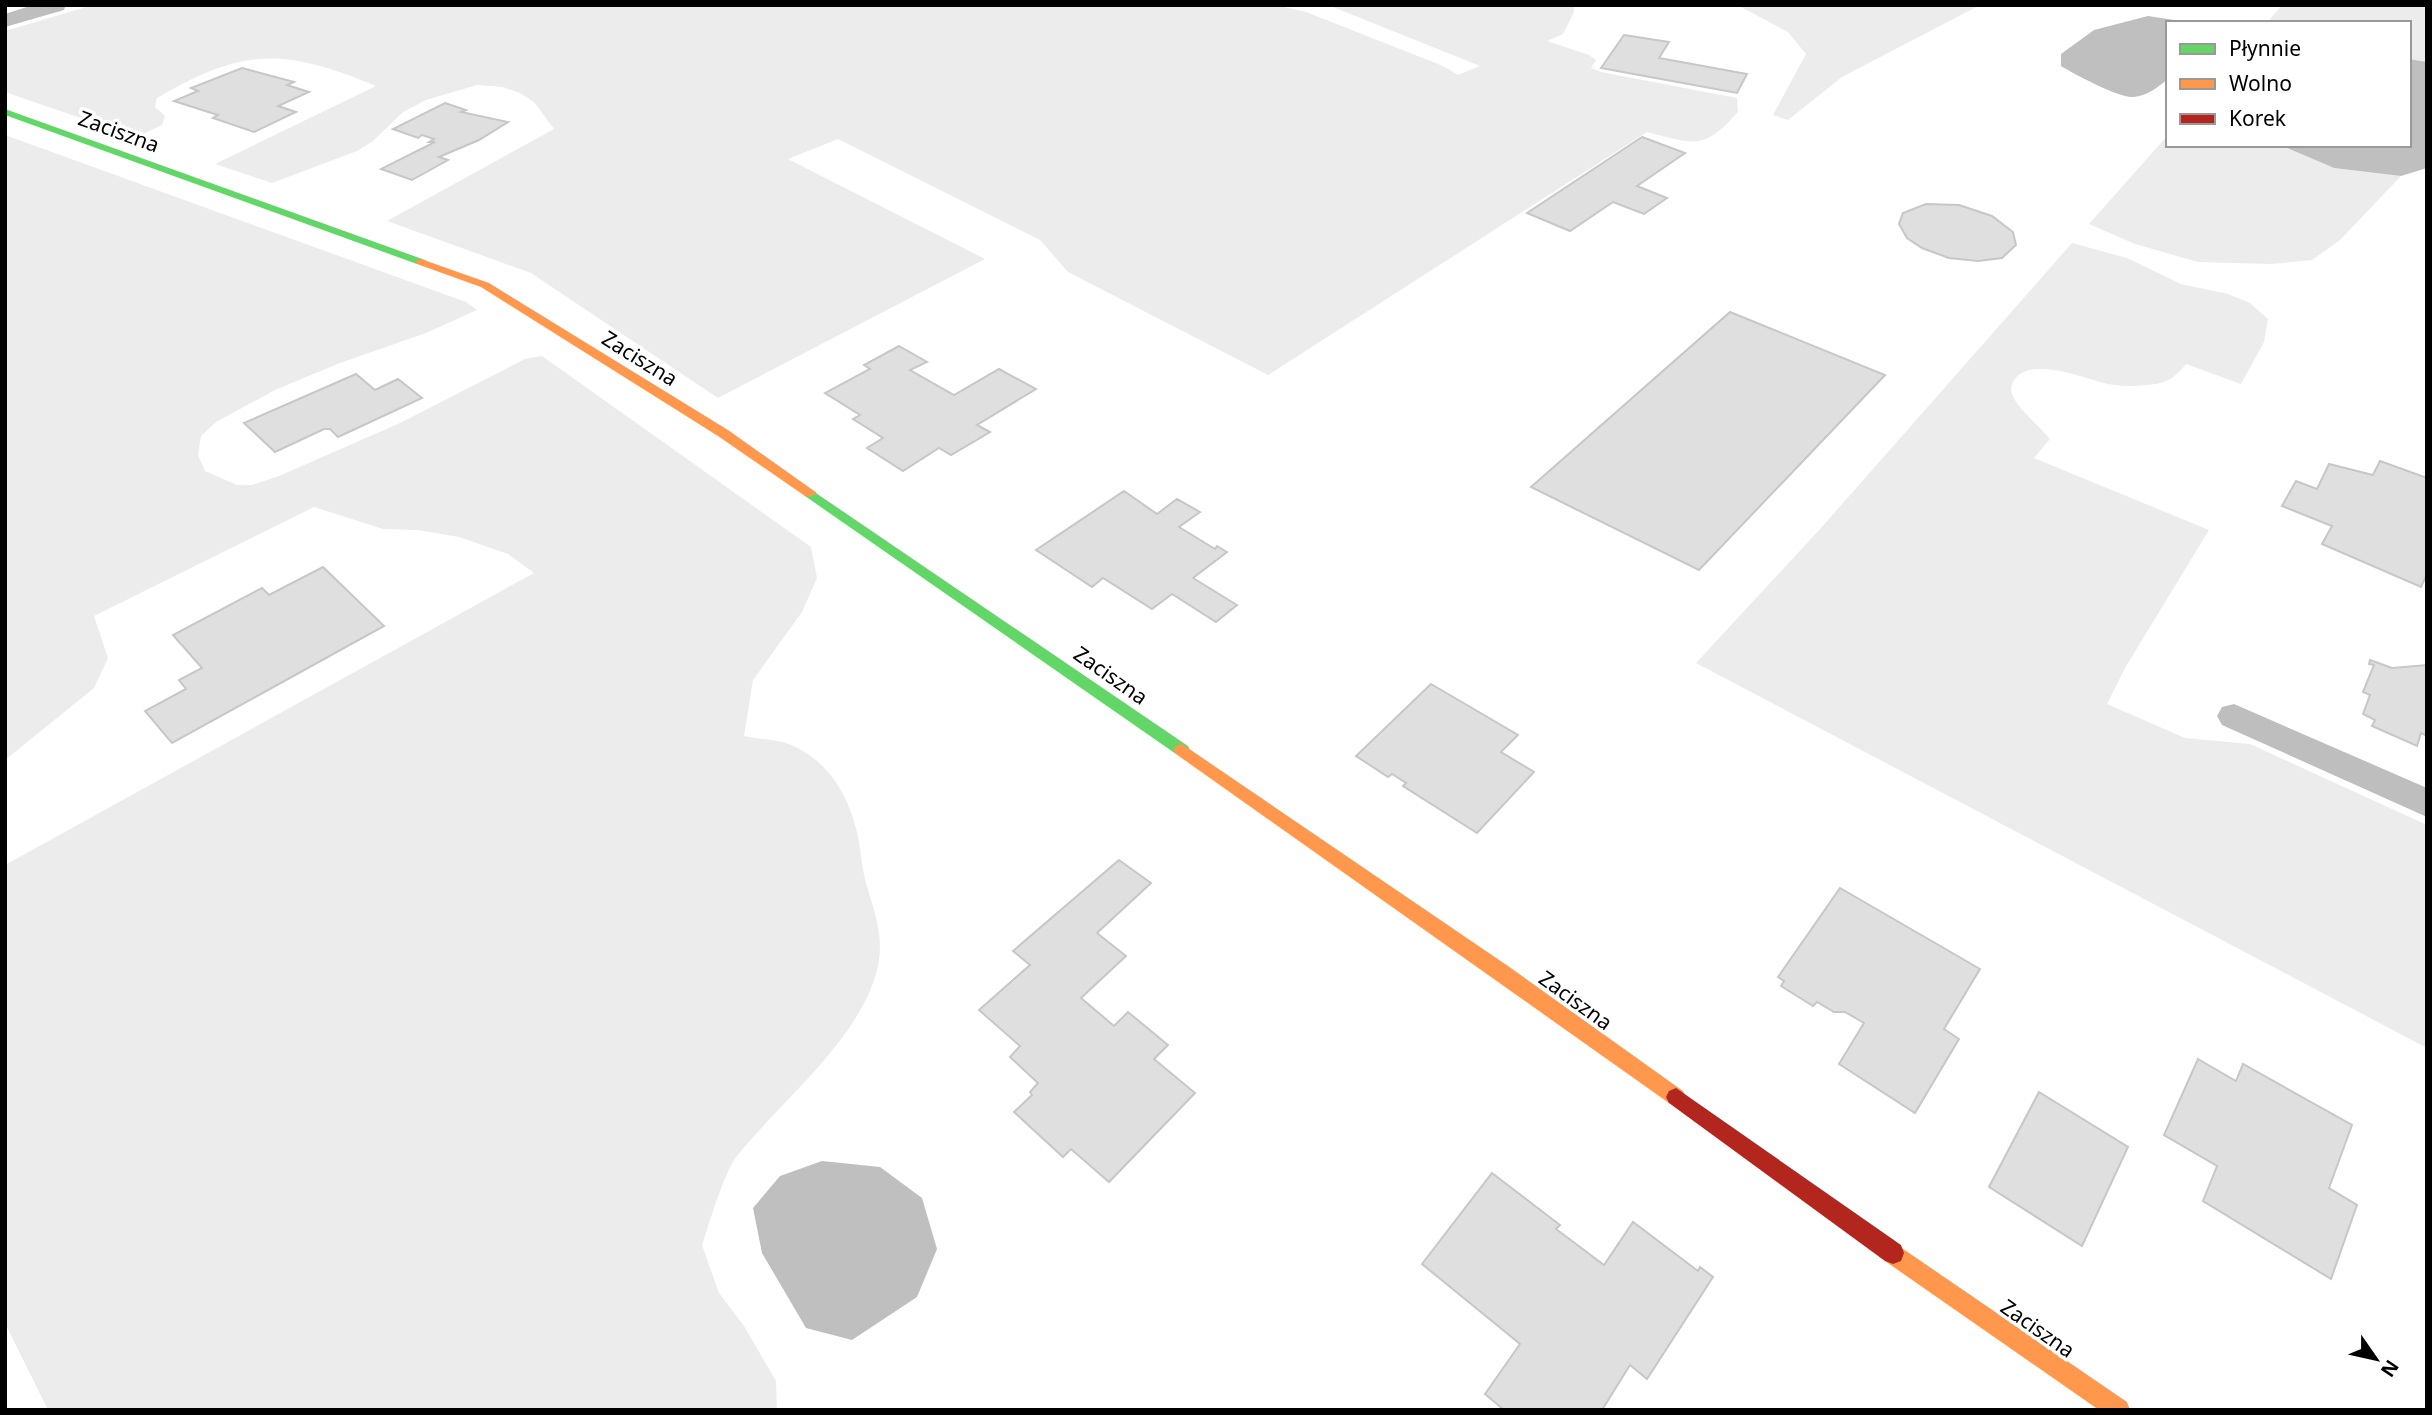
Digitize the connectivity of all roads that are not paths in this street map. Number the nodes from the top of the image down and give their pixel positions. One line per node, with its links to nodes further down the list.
1 (56, 5): 2 (street)
2 (5, 21)
3 (5, 112): 6 (street, Zaciszna)
4 (2234, 716): 5 (lane)
5 (2427, 803)
6 (2119, 1410)

